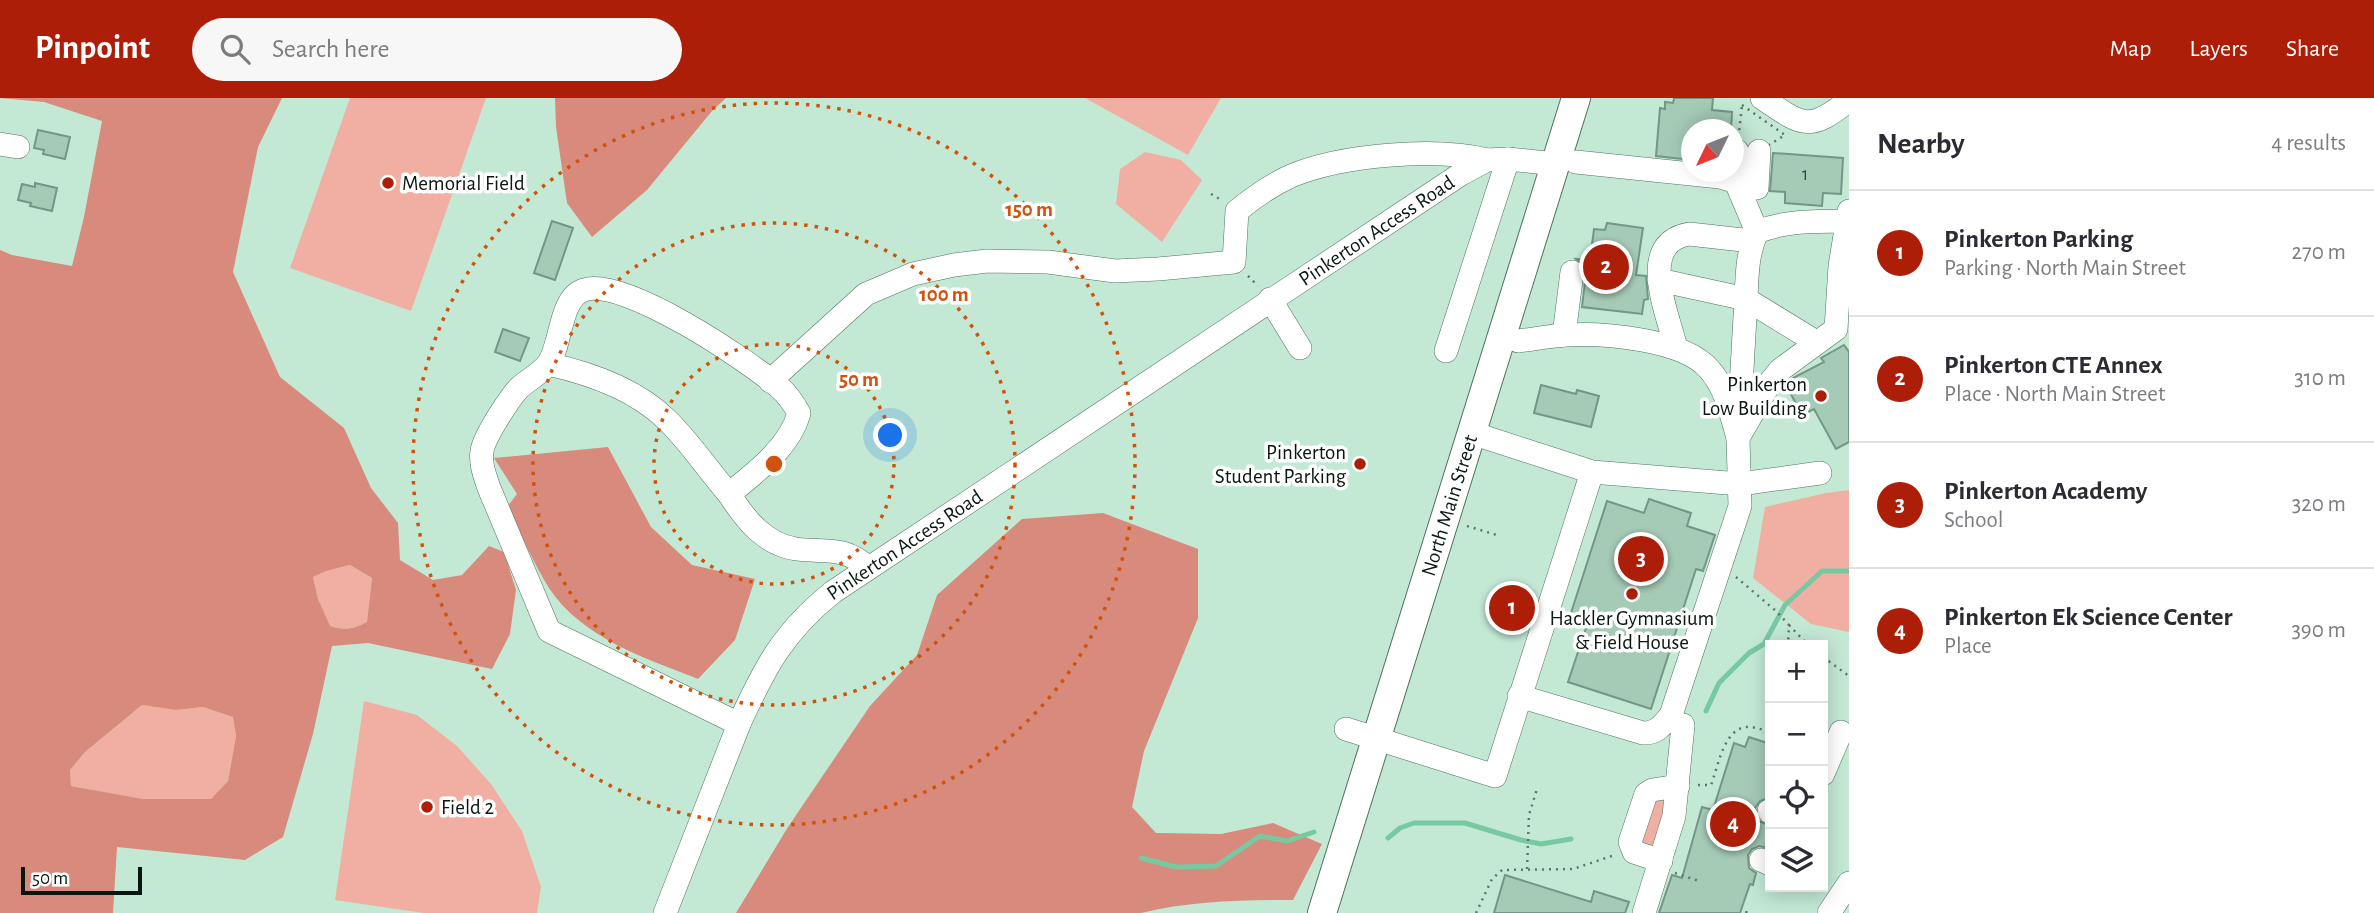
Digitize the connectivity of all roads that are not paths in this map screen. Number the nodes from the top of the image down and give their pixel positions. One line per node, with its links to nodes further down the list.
1 (1576, 98): 7 (main road, North Main Street)
2 (1762, 98): 3 (street)
3 (1849, 100)
4 (1748, 151): 6 (street)
5 (1498, 160): 7 (street); 15 (street, Pinkerton Access Road); 23 (street); 25 (street)
6 (1744, 161)
7 (1566, 163): 8 (street); 26 (main road, North Main Street)
8 (1681, 173)
9 (1736, 182): 11 (street)
10 (1847, 216): 11 (street); 12 (street)
11 (1755, 237): 14 (street); 16 (street)
12 (1844, 268): 17 (street)
13 (1572, 272): 18 (street)
14 (1659, 280): 16 (street); 22 (street)
15 (1270, 299): 21 (street); 32 (street, Pinkerton Access Road)
16 (1746, 299): 20 (street); 27 (street)
17 (1843, 326): 20 (street)
18 (1564, 335): 19 (street); 22 (street)
19 (1518, 341)
20 (1816, 342): 27 (street)
21 (1300, 348)
22 (1676, 348): 27 (street)
23 (1446, 352)
24 (548, 364): 25 (street); 31 (street); 34 (street)
25 (770, 381): 31 (street)
26 (1472, 433): 28 (street); 38 (main road, North Main Street)
27 (1738, 438): 30 (street)
28 (1592, 472): 30 (street); 33 (street)
29 (1820, 473): 30 (street)
30 (1740, 484): 33 (street)
31 (729, 494): 32 (street)
32 (868, 568): 34 (street, Pinkerton Access Road)
33 (1519, 696): 38 (street)
34 (739, 724): 43 (street, Pinkerton Access Road)
35 (1683, 725): 40 (street)
36 (1346, 729): 38 (street)
37 (1838, 732): 39 (street)
38 (1376, 739): 44 (main road, North Main Street)
39 (1826, 766)
40 (1678, 786): 41 (street); 41 (street)
41 (1660, 865): 45 (street)
42 (1849, 883): 46 (street)
43 (665, 913)
44 (1322, 913)
45 (1644, 913)
46 (1829, 913)

